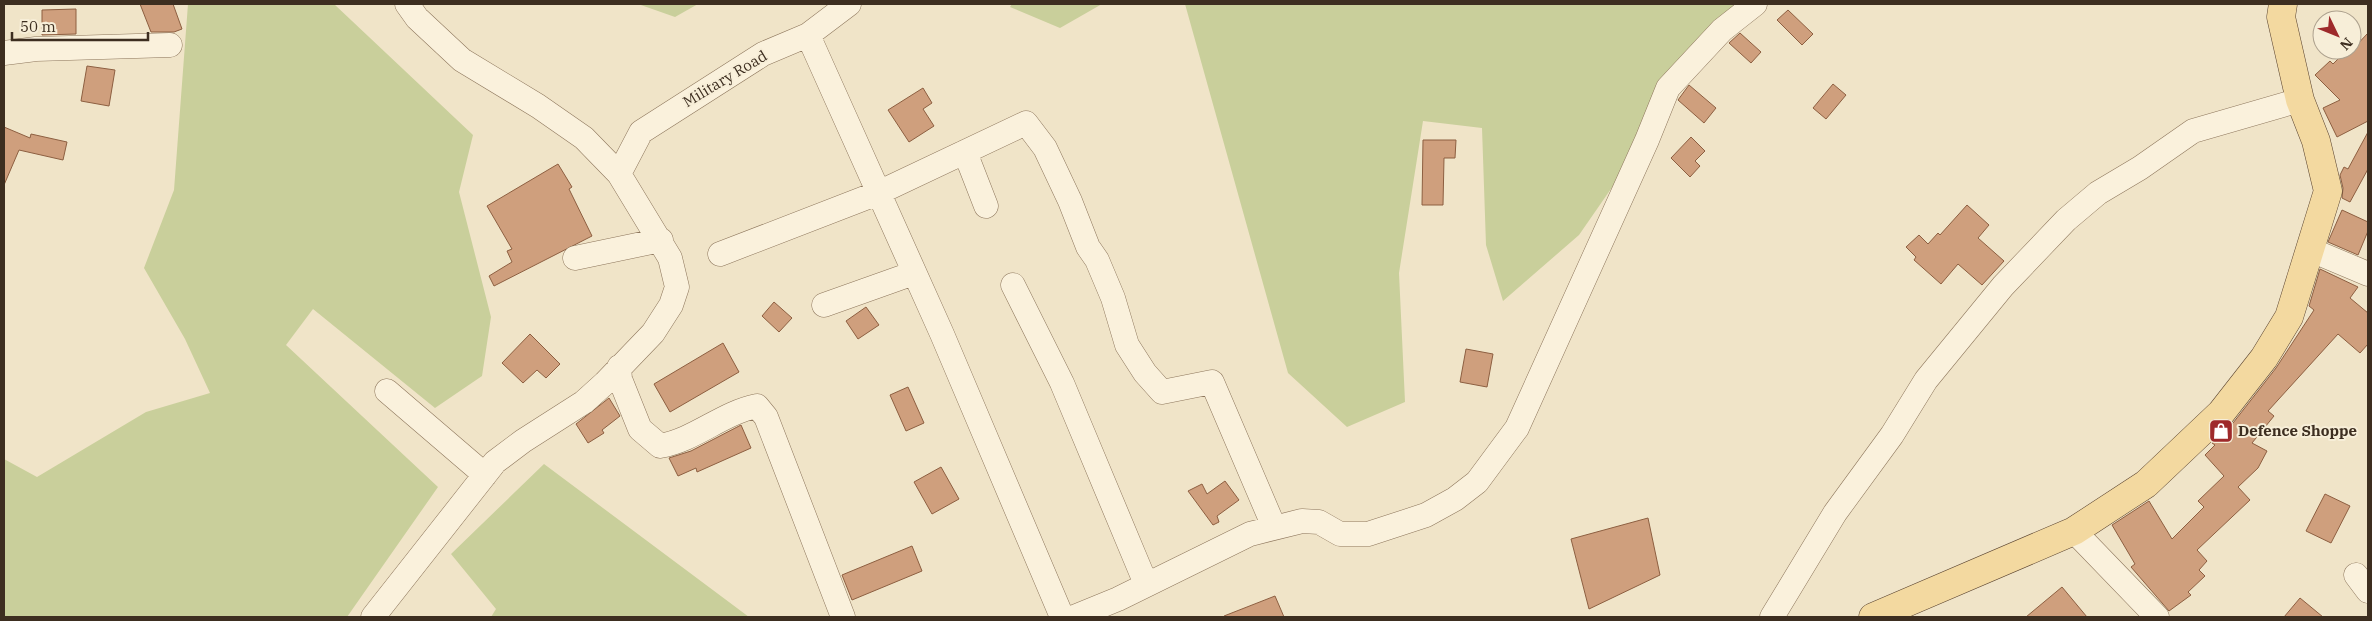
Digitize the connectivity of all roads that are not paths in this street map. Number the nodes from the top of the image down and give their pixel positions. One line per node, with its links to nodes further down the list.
1 (408, 4): 10 (street)
2 (849, 4): 5 (street, Military Road)
3 (1755, 4): 24 (street)
4 (2283, 4): 8 (main road)
5 (808, 35): 10 (street, Military Road); 11 (street)
6 (170, 45): 7 (street)
7 (4, 53)
8 (2300, 100): 14 (main road); 32 (street)
9 (965, 152): 11 (street); 12 (street); 24 (street)
10 (619, 174): 13 (street)
11 (878, 193): 15 (street); 17 (street)
12 (986, 206)
13 (660, 240): 16 (street); 21 (street)
14 (2310, 250): 18 (street); 25 (main road)
15 (720, 254)
16 (575, 258)
17 (914, 273): 20 (street); 30 (street)
18 (2368, 274)
19 (1013, 284): 26 (street)
20 (824, 305)
21 (618, 367): 23 (street); 29 (street)
22 (387, 391): 23 (street)
23 (484, 475): 28 (street)
24 (1274, 527): 26 (street)
25 (2074, 531): 27 (main road); 33 (street)
26 (1146, 584): 31 (street)
27 (1883, 612)
28 (373, 617)
29 (843, 617)
30 (1062, 617)
31 (1074, 617)
32 (1772, 617)
33 (2157, 617)

